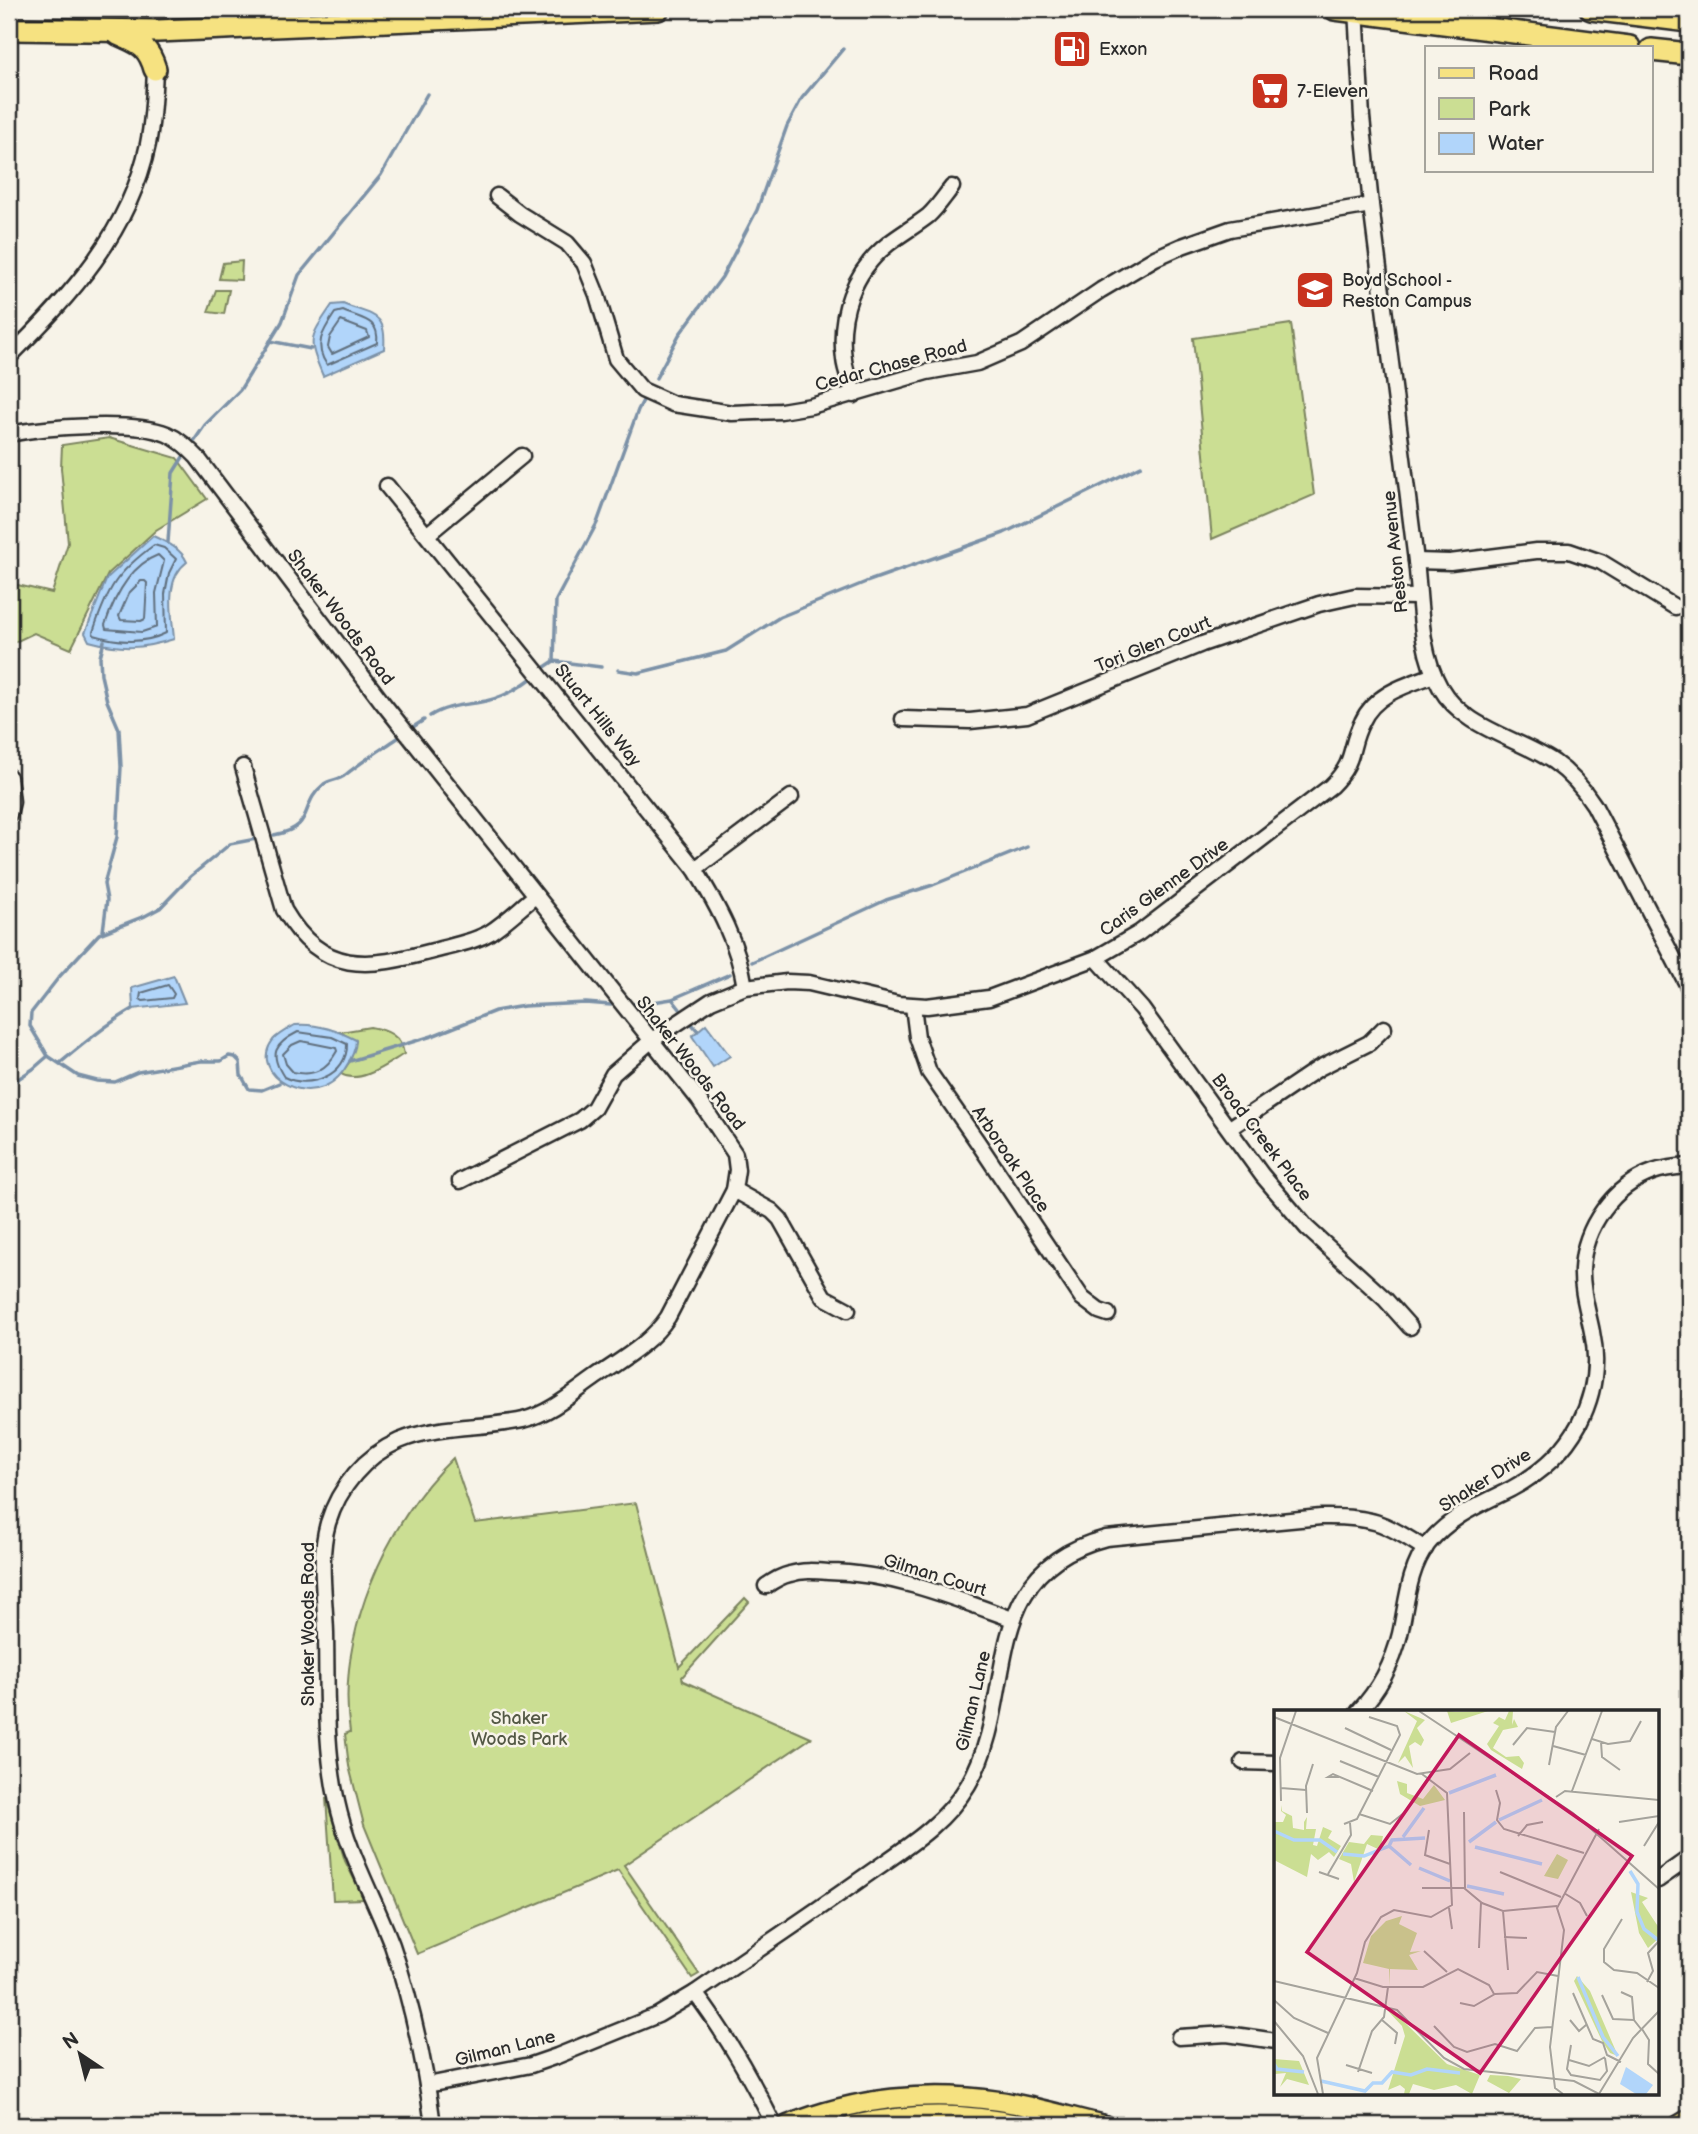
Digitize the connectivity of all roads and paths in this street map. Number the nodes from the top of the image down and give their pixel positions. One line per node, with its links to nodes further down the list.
1 (405, 9): 7 (highway)
2 (658, 9): 7 (highway)
3 (1335, 9): 5 (highway)
4 (1591, 9): 6 (highway)
5 (1356, 11): 11 (highway); 17 (street, Reston Avenue)
6 (1689, 20)
7 (293, 26): 9 (highway)
8 (9, 29): 10 (highway)
9 (190, 30): 10 (highway); 14 (highway)
10 (110, 31): 14 (highway)
11 (1621, 46)
12 (1652, 50): 13 (highway)
13 (1689, 54)
14 (155, 69): 18 (street)
15 (952, 187): 19 (street)
16 (496, 196): 19 (street, Cedar Chase Road)
17 (1371, 205): 19 (street, Cedar Chase Road); 24 (street, Reston Avenue)
18 (9, 357)
19 (854, 395)
20 (9, 434): 34 (street, Shaker Woods Road)
21 (522, 456): 23 (street)
22 (387, 486): 23 (street, Stuart Hills Way)
23 (428, 534): 33 (street, Stuart Hills Way)
24 (1416, 561): 25 (street, Reston Avenue); 26 (street)
25 (1418, 597): 27 (street, Reston Avenue); 28 (street, Tori Glen Court)
26 (1675, 607)
27 (1434, 675): 35 (street, Caris Glenne Drive); 37 (street, Reston Avenue)
28 (903, 719)
29 (243, 767): 34 (street)
30 (9, 777): 32 (street)
31 (791, 797): 33 (street)
32 (9, 814)
33 (695, 869): 36 (street, Stuart Hills Way)
34 (535, 895): 40 (street, Shaker Woods Road)
35 (1096, 958): 38 (street, Caris Glenne Drive); 41 (street, Broad Creek Place)
36 (746, 987): 38 (street, Caris Glenne Drive); 40 (street, Caris Glenne Drive)
37 (1689, 988)
38 (913, 1006): 46 (street, Arboroak Place)
39 (1384, 1028): 41 (street)
40 (652, 1040): 43 (street, Caris Glenne Drive); 44 (street, Shaker Woods Road)
41 (1230, 1128): 47 (street, Broad Creek Place)
42 (1689, 1166): 48 (street, Shaker Drive)
43 (460, 1181)
44 (734, 1190): 45 (street); 59 (street, Shaker Woods Road)
45 (848, 1310)
46 (1108, 1314)
47 (1410, 1327)
48 (1424, 1549): 50 (street, Gilman Lane); 51 (street, Shaker Drive)
49 (766, 1586): 50 (street, Gilman Court)
50 (1012, 1619): 56 (street, Gilman Lane)
51 (1360, 1710)
52 (1243, 1762): 53 (street)
53 (1274, 1763)
54 (1689, 1858): 55 (street)
55 (1660, 1879)
56 (695, 1993): 59 (street, Gilman Lane); 62 (street)
57 (1178, 2037): 58 (street)
58 (1274, 2041)
59 (427, 2085): 61 (street, Shaker Woods Road)
60 (1689, 2119): 67 (main road)
61 (433, 2125)
62 (774, 2125)
63 (788, 2125): 66 (main road)
64 (853, 2125): 65 (main road)
65 (1021, 2125)
66 (1104, 2125)
67 (1679, 2125)

